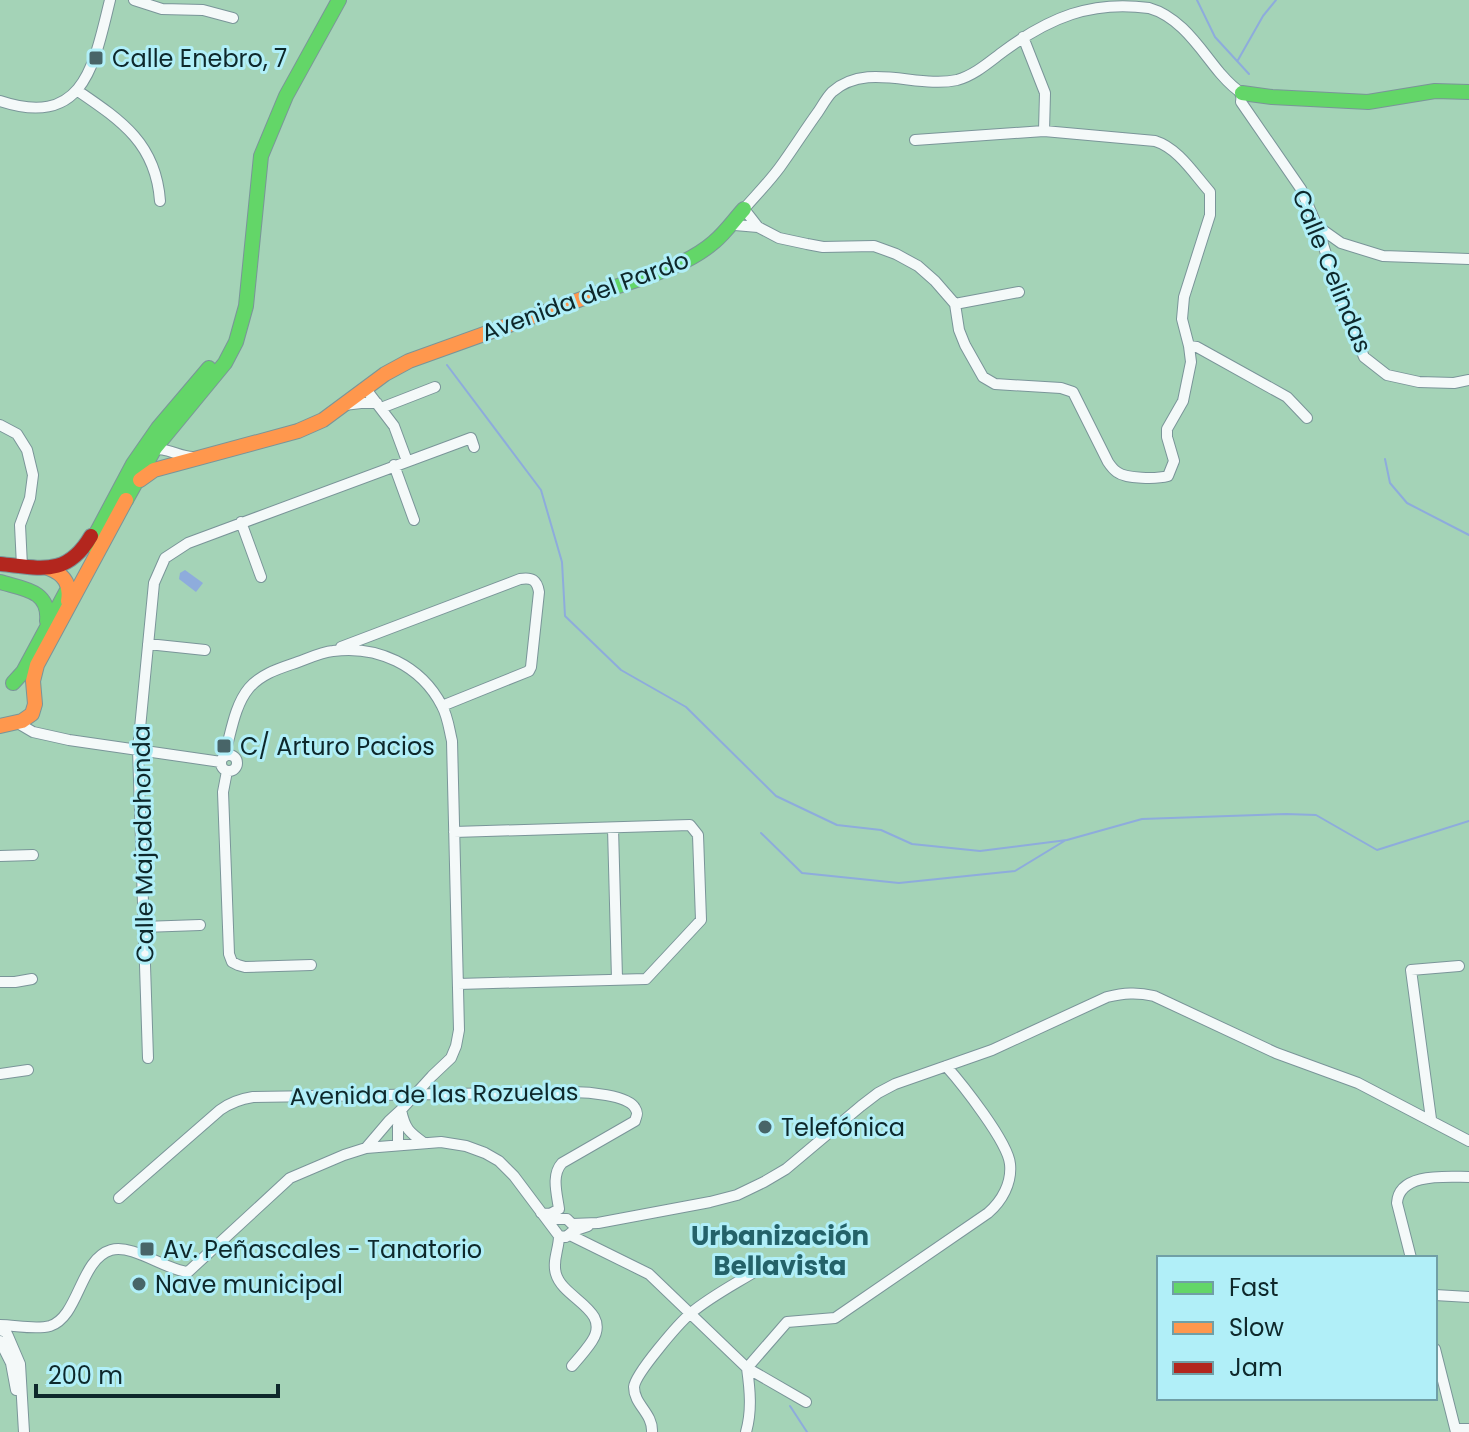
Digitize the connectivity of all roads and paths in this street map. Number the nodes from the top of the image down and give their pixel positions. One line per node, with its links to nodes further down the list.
1 (110, 0): 6 (street)
2 (134, 0): 4 (street)
3 (339, 0): 20 (main road)
4 (233, 18)
5 (1023, 37): 8 (street, Avenida del Pardo); 10 (street); 13 (street, Avenida del Pardo)
6 (78, 91): 9 (street); 12 (street)
7 (1469, 92): 8 (main road)
8 (1242, 93): 15 (street, Calle Celindas)
9 (0, 101)
10 (1044, 131): 11 (street); 21 (street)
11 (915, 140)
12 (160, 201)
13 (744, 209): 14 (main road, Avenida del Pardo); 16 (street)
14 (731, 223): 16 (street); 22 (main road, Avenida del Pardo)
15 (1317, 226): 17 (street); 23 (street, Calle Celindas)
16 (758, 227): 19 (street)
17 (1469, 259)
18 (1019, 292): 19 (street)
19 (955, 304): 21 (street)
20 (246, 306): 31 (main road); 37 (main road)
21 (1189, 346): 28 (street)
22 (385, 374): 25 (main road, Avenida del Pardo); 27 (street)
23 (1469, 380)
24 (435, 387): 27 (street, Avenida del Pardo)
25 (365, 388): 26 (main road, Avenida del Pardo); 27 (street)
26 (344, 405): 27 (street, Avenida del Pardo); 32 (main road, Avenida del Pardo)
27 (379, 405): 33 (street)
28 (1307, 418)
29 (0, 425): 40 (street)
30 (474, 447): 33 (street, Calle Majadahonda)
31 (164, 450): 32 (street); 35 (street); 36 (main road); 37 (street)
32 (203, 457): 35 (main road, Avenida del Pardo)
33 (407, 461): 34 (street, Calle Majadahonda)
34 (394, 465): 38 (street); 39 (street, Calle Majadahonda)
35 (154, 470): 36 (main road)
36 (134, 485): 50 (main road)
37 (109, 509): 41 (main road); 44 (main road)
38 (414, 520)
39 (241, 522): 42 (street); 47 (street, Calle Majadahonda)
40 (11, 565): 41 (main road); 43 (street)
41 (48, 568): 44 (main road)
42 (261, 577)
43 (3, 583): 45 (main road)
44 (69, 587): 45 (main road); 50 (main road)
45 (45, 629): 52 (main road)
46 (380, 631): 49 (street); 51 (street); 54 (street)
47 (148, 644): 48 (street); 59 (street, Calle Majadahonda)
48 (205, 650)
49 (330, 651): 51 (street); 57 (street)
50 (44, 652): 53 (main road)
51 (379, 654): 54 (street)
52 (6, 687): 53 (main road)
53 (33, 692): 55 (main road)
54 (442, 706): 62 (street)
55 (34, 711): 56 (main road); 58 (street)
56 (6, 721): 58 (street)
57 (232, 731): 60 (street); 60 (street)
58 (43, 734): 59 (street)
59 (138, 749): 60 (street); 66 (street, Calle Majadahonda)
60 (224, 763): 67 (street)
61 (613, 828): 62 (street); 70 (street); 70 (street)
62 (454, 832): 72 (street)
63 (33, 855): 64 (street)
64 (0, 856)
65 (200, 925): 66 (street)
66 (143, 927): 73 (street, Calle Majadahonda)
67 (311, 965)
68 (1459, 966): 79 (street)
69 (32, 979): 71 (street)
70 (617, 979): 72 (street)
71 (0, 982)
72 (458, 984): 77 (street)
73 (148, 1058)
74 (946, 1066): 79 (street); 87 (street); 98 (street)
75 (28, 1070): 76 (street)
76 (0, 1074)
77 (415, 1095): 78 (street); 86 (street, Avenida de las Rozuelas); 87 (street, Avenida de las Rozuelas)
78 (401, 1110): 80 (street); 82 (street); 83 (street)
79 (1431, 1119): 81 (street)
80 (389, 1121): 83 (street); 84 (street)
81 (1469, 1141)
82 (424, 1143): 83 (street); 87 (street)
83 (393, 1146): 84 (street)
84 (366, 1148): 93 (street)
85 (1469, 1177): 88 (street)
86 (119, 1198)
87 (560, 1225): 92 (street); 97 (street)
88 (1410, 1256)
89 (759, 1269): 92 (street)
90 (1437, 1295): 91 (street)
91 (1469, 1297)
92 (690, 1314): 98 (street); 103 (street)
93 (0, 1327): 96 (street)
94 (0, 1341): 96 (street)
95 (1437, 1357): 101 (street)
96 (10, 1364): 102 (street)
97 (572, 1366)
98 (747, 1368): 99 (street); 104 (street)
99 (806, 1402)
100 (1469, 1429): 101 (street)
101 (1456, 1431)
102 (21, 1432)
103 (652, 1432)
104 (746, 1432)

